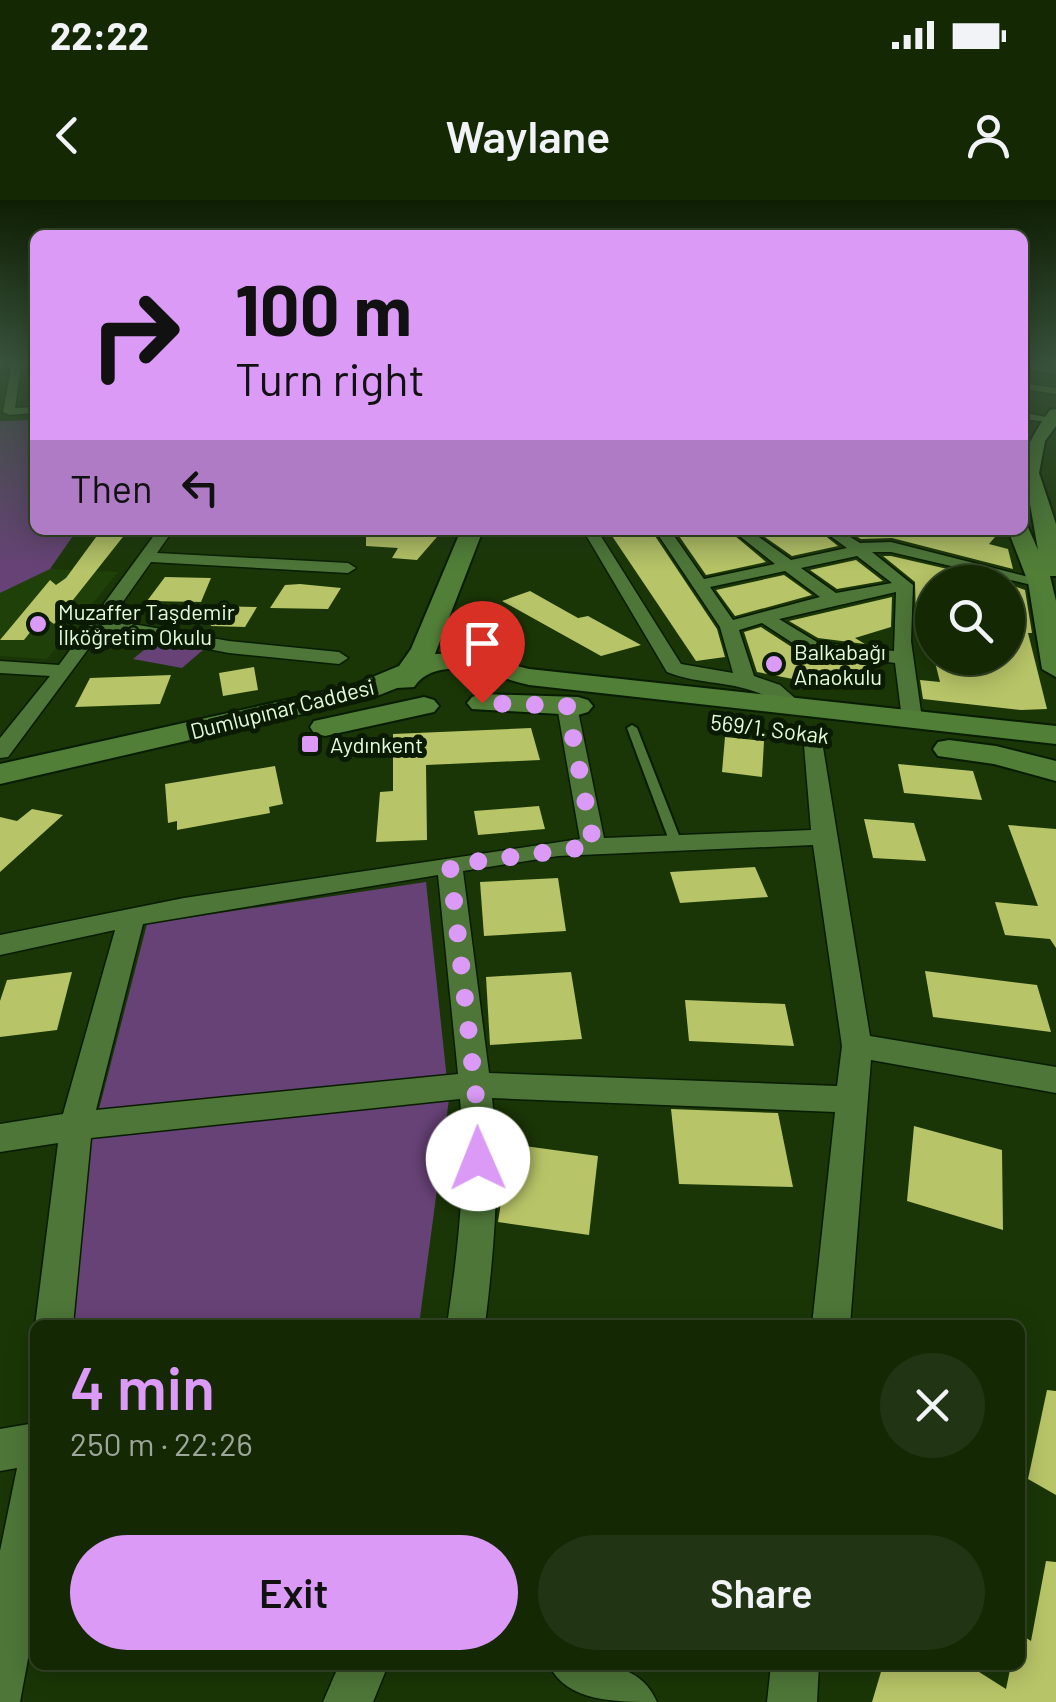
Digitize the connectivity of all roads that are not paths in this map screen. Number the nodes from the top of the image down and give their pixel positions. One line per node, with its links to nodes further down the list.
1 (1042, 432): 2 (main road)
2 (1031, 476): 3 (main road); 4 (main road)
3 (1028, 485)
4 (1030, 530): 18 (main road)
5 (162, 535): 13 (street)
6 (470, 535): 29 (main road, Dumlupınar Caddesi)
7 (486, 535): 25 (main road)
8 (593, 535): 30 (street)
9 (665, 535): 16 (street)
10 (745, 535): 15 (street)
11 (835, 535): 12 (street)
12 (857, 550): 15 (street); 17 (street); 18 (street)
13 (145, 557): 14 (street); 21 (street)
14 (348, 568)
15 (788, 568): 16 (street); 19 (street)
16 (698, 585): 22 (street)
17 (906, 585): 19 (street); 24 (street)
18 (1048, 585): 27 (main road)
19 (833, 599): 20 (street)
20 (766, 618): 22 (street); 24 (street)
21 (98, 623): 23 (street); 28 (street)
22 (729, 627): 30 (street)
23 (339, 658)
24 (904, 658): 35 (street)
25 (478, 665): 29 (main road); 31 (main road); 32 (main road, 569/1. Sokak)
26 (0, 667): 28 (street)
27 (1056, 669)
28 (64, 672): 39 (street)
29 (410, 673): 33 (main road); 41 (main road, Dumlupınar Caddesi)
30 (745, 680): 32 (street)
31 (482, 703): 33 (main road, Dumlupınar Caddesi); 34 (main road, 569/1. Sokak)
32 (790, 704): 35 (main road, 569/1. Sokak)
33 (424, 706): 42 (main road, Dumlupınar Caddesi)
34 (567, 706): 37 (main road, 569/1. Sokak); 45 (street)
35 (912, 719): 38 (main road, 569/1. Sokak)
36 (632, 728): 44 (lane)
37 (813, 733): 40 (main road, 569/1. Sokak); 43 (street)
38 (1056, 735)
39 (0, 752)
40 (1056, 772)
41 (0, 774)
42 (0, 802)
43 (824, 837): 44 (street); 49 (street)
44 (676, 843): 45 (street)
45 (594, 846): 46 (street)
46 (450, 865): 47 (street); 51 (street)
47 (132, 918): 48 (street); 53 (street)
48 (0, 945)
49 (857, 1046): 50 (street); 52 (street)
50 (1056, 1080)
51 (475, 1085): 52 (street); 53 (street); 56 (street)
52 (851, 1100): 57 (street)
53 (76, 1126): 54 (street); 55 (street)
54 (0, 1138)
55 (55, 1320)
56 (467, 1320)
57 (830, 1320)
58 (30, 1445): 59 (street)
59 (0, 1450)
60 (30, 1507): 64 (street)
61 (362, 1670): 65 (street)
62 (581, 1670): 66 (street)
63 (795, 1670): 67 (street)
64 (0, 1690)
65 (348, 1702)
66 (632, 1702)
67 (792, 1702)

